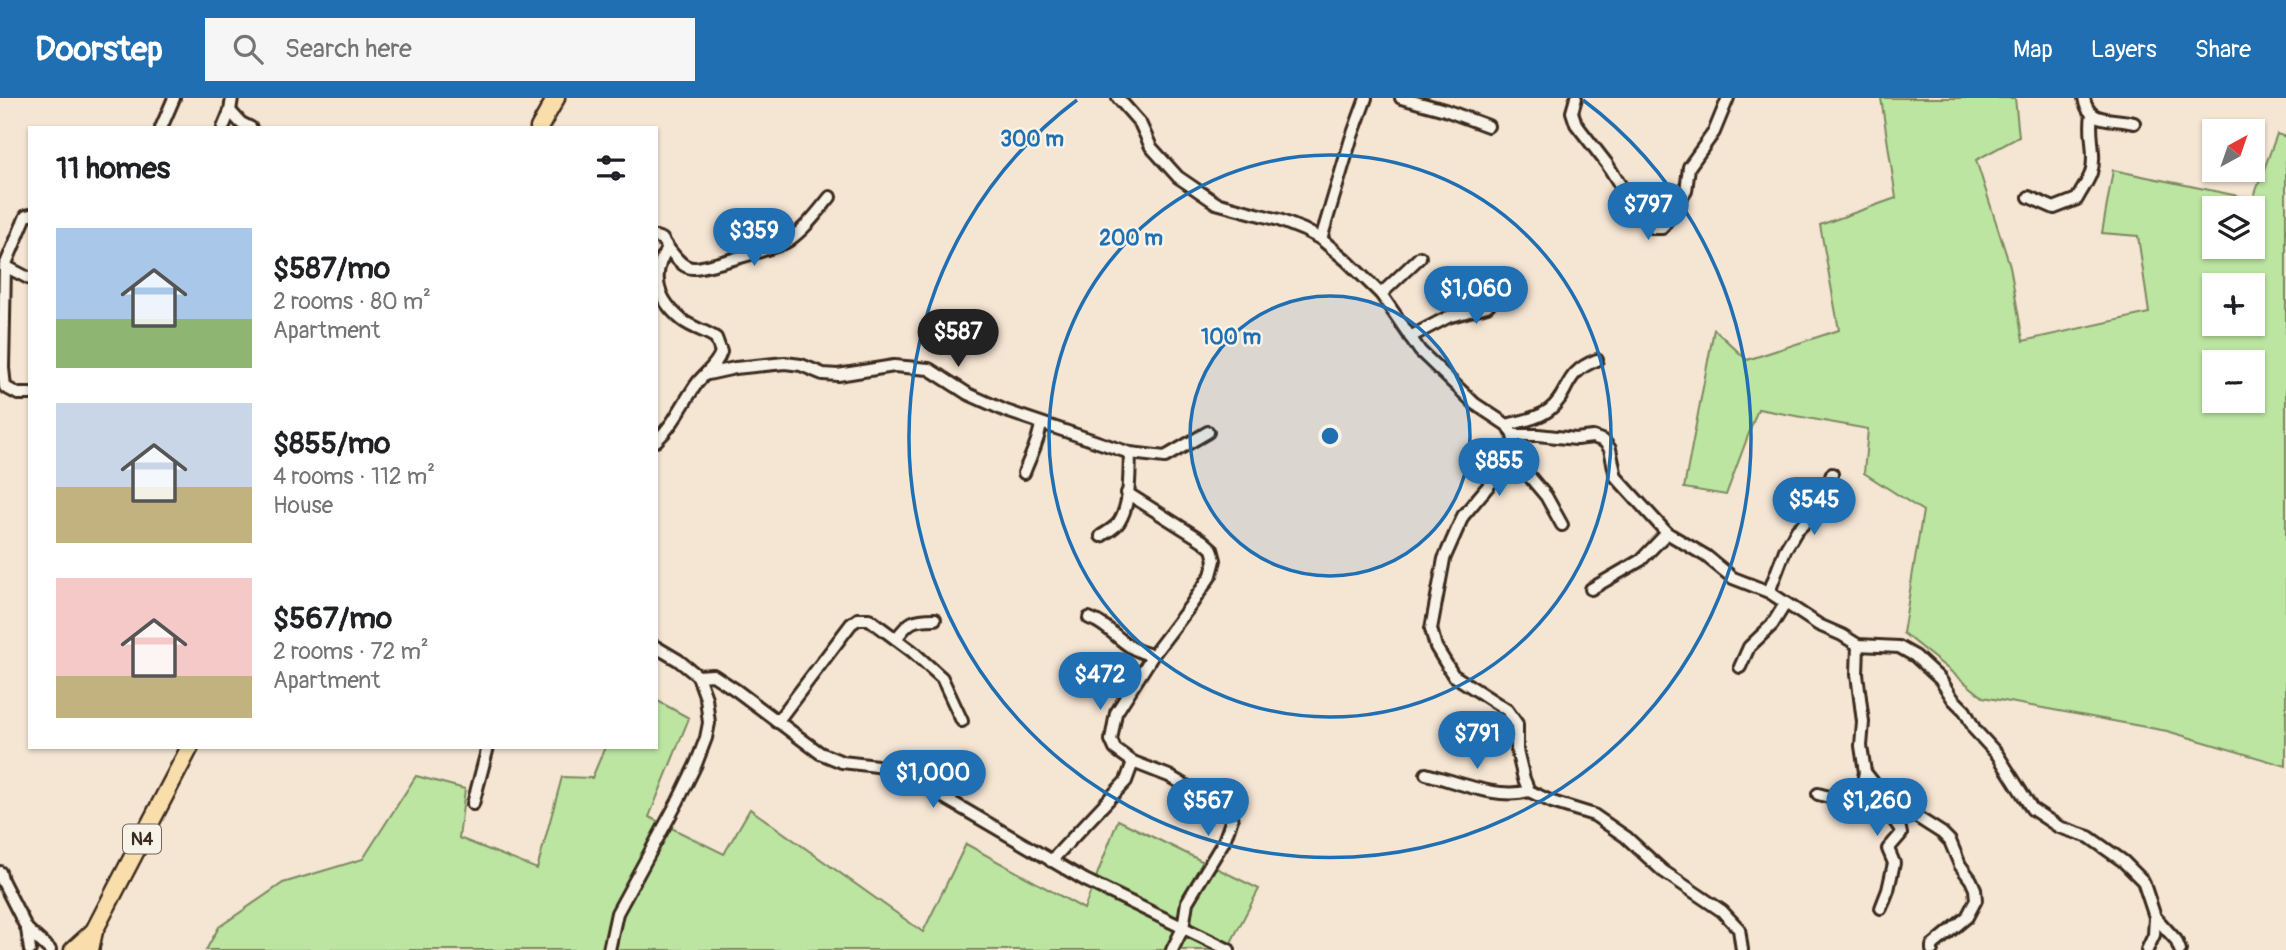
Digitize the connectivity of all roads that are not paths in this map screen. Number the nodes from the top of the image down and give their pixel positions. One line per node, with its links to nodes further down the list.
1 (174, 98): 13 (street)
2 (232, 98): 10 (street)
3 (556, 98): 16 (highway)
4 (1118, 98): 22 (street)
5 (1366, 98): 22 (street)
6 (1401, 98): 17 (street)
7 (1576, 98): 8 (street)
8 (1728, 98)
9 (2084, 98): 11 (street)
10 (230, 111): 14 (street); 15 (street)
11 (2092, 115): 12 (street); 19 (street)
12 (2134, 123)
13 (163, 126)
14 (224, 126)
15 (247, 126)
16 (540, 126)
17 (1488, 126)
18 (830, 197): 23 (street)
19 (2029, 197)
20 (28, 216): 25 (street)
21 (658, 238): 23 (street)
22 (1321, 239): 30 (street)
23 (668, 248): 28 (street)
24 (1420, 257): 30 (street)
25 (5, 266): 27 (street); 34 (street)
26 (1510, 277): 31 (street)
27 (28, 278)
28 (658, 278)
29 (658, 288): 33 (street)
30 (1381, 294): 31 (street)
31 (1410, 337): 36 (street)
32 (1597, 360): 36 (street)
33 (708, 374): 35 (street); 38 (street)
34 (28, 394)
35 (1041, 424): 39 (street); 41 (street)
36 (1510, 430): 40 (street); 45 (street)
37 (1208, 432): 39 (street)
38 (658, 439)
39 (1130, 453): 43 (street)
40 (1516, 453): 44 (street); 65 (street)
41 (1024, 473)
42 (1832, 474): 48 (street)
43 (1127, 493): 46 (street); 55 (street)
44 (1562, 525)
45 (1667, 533): 47 (street); 48 (street)
46 (1101, 536)
47 (1591, 589)
48 (1769, 592): 49 (street)
49 (1786, 604): 53 (street); 56 (street)
50 (1089, 618): 55 (street)
51 (935, 619): 52 (street)
52 (896, 639): 58 (street); 59 (street)
53 (1858, 645): 63 (street); 72 (street)
54 (658, 648): 57 (street)
55 (1153, 655): 62 (street)
56 (1740, 667)
57 (698, 676): 59 (street); 80 (street)
58 (962, 721)
59 (777, 722): 69 (street)
60 (189, 749): 75 (highway, N4)
61 (487, 749): 68 (street)
62 (1133, 762): 69 (street); 73 (street)
63 (1865, 772): 66 (street); 67 (street)
64 (1426, 774): 65 (street)
65 (1529, 791): 83 (street)
66 (1818, 794)
67 (1885, 796): 71 (street); 84 (street)
68 (473, 804)
69 (1051, 861): 73 (street)
70 (0, 872): 74 (street)
71 (1881, 908)
72 (2155, 917): 85 (street); 86 (street)
73 (1183, 928): 81 (street); 82 (street)
74 (27, 929): 76 (street); 77 (street)
75 (94, 931): 78 (highway, N4); 79 (highway, N4)
76 (30, 950)
77 (50, 950)
78 (73, 950)
79 (90, 950)
80 (609, 950)
81 (1172, 950)
82 (1229, 950)
83 (1742, 950)
84 (1932, 950)
85 (2147, 950)
86 (2180, 950)

